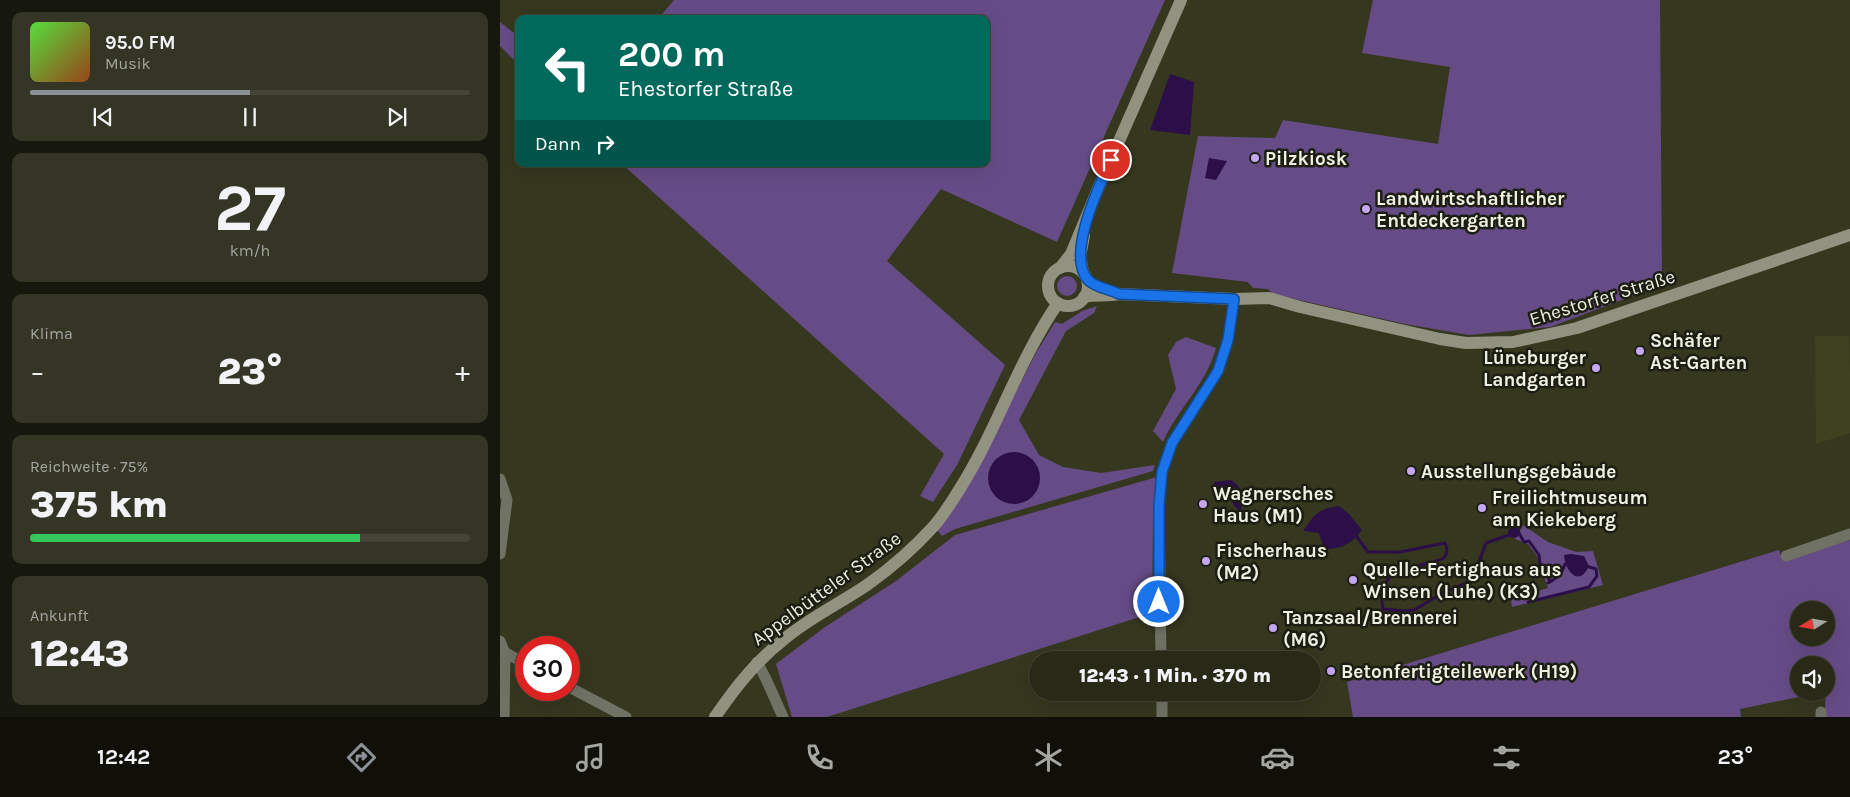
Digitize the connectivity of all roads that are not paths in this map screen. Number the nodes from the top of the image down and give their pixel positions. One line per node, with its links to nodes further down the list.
1 (1182, 0): 2 (main road)
2 (1090, 207): 4 (main road); 5 (main road)
3 (1850, 235): 8 (main road, Ehestorfer Straße)
4 (1060, 268): 5 (main road); 9 (main road)
5 (1085, 276): 6 (main road, Ehestorfer Straße); 7 (main road)
6 (1119, 294): 7 (main road, Ehestorfer Straße); 8 (main road, Ehestorfer Straße)
7 (1084, 298): 9 (main road)
8 (1234, 299): 15 (street)
9 (1058, 302): 18 (main road, Appelbütteler Straße)
10 (500, 480): 12 (street)
11 (1850, 534): 13 (street)
12 (500, 554)
13 (1786, 556)
14 (500, 641): 16 (street)
15 (1161, 651)
16 (503, 652): 17 (street); 21 (street)
17 (515, 658)
18 (757, 662): 23 (main road, Appelbütteler Straße); 24 (street)
19 (580, 692): 22 (street)
20 (1162, 701): 25 (street)
21 (504, 717)
22 (626, 717)
23 (715, 717)
24 (783, 717)
25 (1162, 717)

